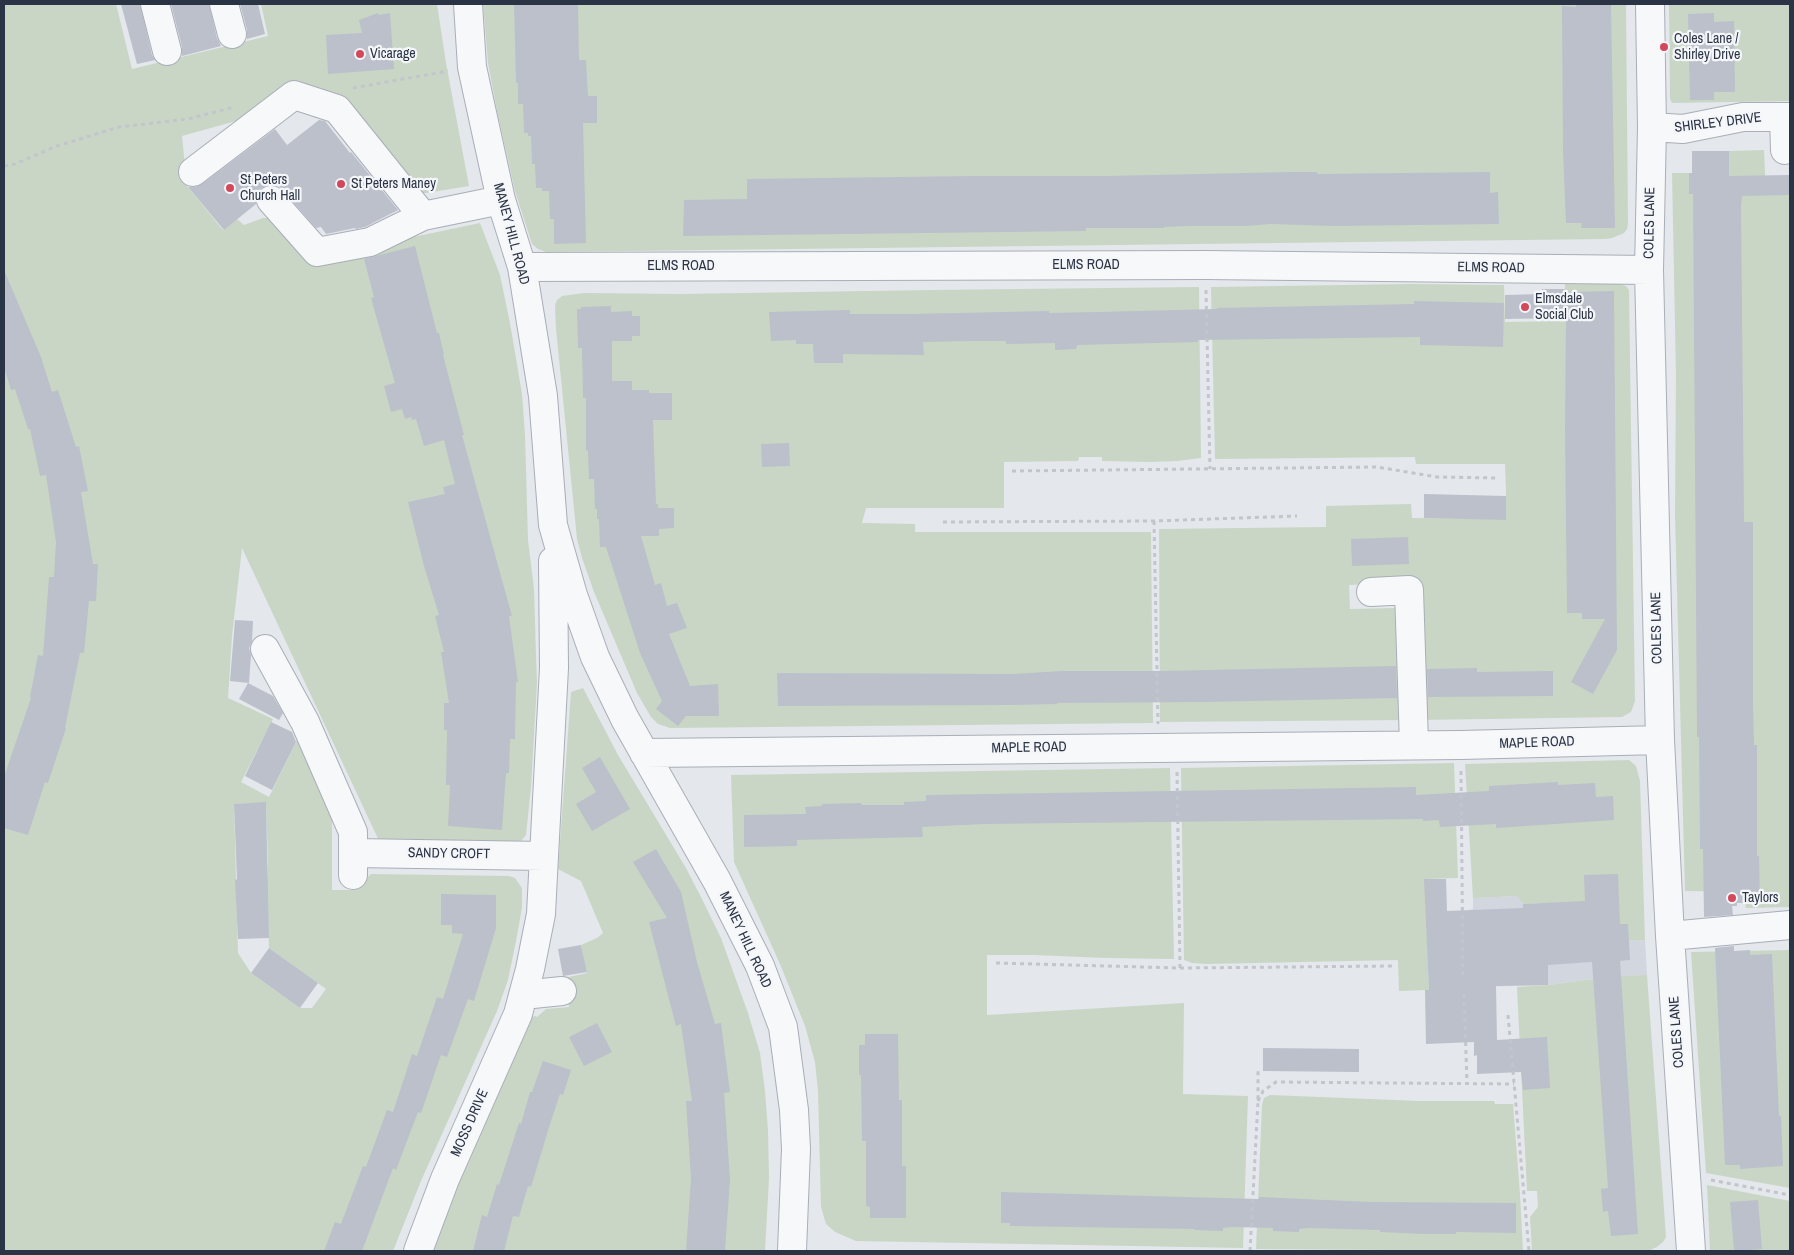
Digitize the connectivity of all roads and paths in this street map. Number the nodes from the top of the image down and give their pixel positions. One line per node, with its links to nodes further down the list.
1 (154, 4): 6 (street)
2 (224, 4): 5 (street)
3 (468, 4): 7 (street, MANEY HILL ROAD)
4 (1650, 4): 11 (street, COLES LANE)
5 (232, 34)
6 (167, 51)
7 (472, 67): 8 (path); 16 (street, MANEY HILL ROAD)
8 (354, 88)
9 (239, 106): 13 (path)
10 (1787, 117): 11 (street, SHIRLEY DRIVE); 12 (street, SHIRLEY DRIVE)
11 (1652, 128): 20 (street, COLES LANE)
12 (1785, 150)
13 (4, 166)
14 (193, 172): 17 (street)
15 (271, 200): 17 (street)
16 (501, 200): 17 (street); 19 (street, MANEY HILL ROAD)
17 (423, 216)
18 (1205, 264): 19 (street, ELMS ROAD); 20 (street, ELMS ROAD); 21 (path)
19 (522, 267): 27 (street, MANEY HILL ROAD)
20 (1649, 270): 32 (street, COLES LANE)
21 (1210, 469): 22 (path); 23 (path)
22 (1012, 471)
23 (1497, 478)
24 (1297, 516): 25 (path)
25 (1154, 521): 26 (path); 35 (path)
26 (943, 522)
27 (553, 525): 30 (street, MANEY HILL ROAD); 31 (street, MANEY HILL ROAD)
28 (1371, 592): 33 (street)
29 (265, 649): 37 (street, SANDY CROFT)
30 (595, 657): 31 (street); 36 (street, MANEY HILL ROAD)
31 (554, 668): 37 (street, MANEY HILL ROAD)
32 (1660, 740): 34 (street, MAPLE ROAD); 39 (street, COLES LANE)
33 (1414, 744): 34 (street, MAPLE ROAD); 35 (street, MAPLE ROAD)
34 (1461, 745): 43 (path)
35 (1168, 747): 36 (street, MAPLE ROAD); 42 (path)
36 (644, 753): 55 (street, MANEY HILL ROAD)
37 (544, 856): 46 (street, MOSS DRIVE)
38 (1790, 925): 39 (street)
39 (1670, 936): 52 (street, COLES LANE)
40 (996, 963): 42 (path)
41 (1395, 966): 42 (path)
42 (1180, 968)
43 (1463, 976)
44 (562, 991): 46 (street)
45 (1464, 994): 49 (path)
46 (524, 996): 54 (street, MOSS DRIVE)
47 (1508, 1015): 50 (path)
48 (1258, 1068): 51 (path)
49 (1467, 1084): 50 (path); 51 (path)
50 (1514, 1084): 57 (path)
51 (1258, 1101): 56 (path)
52 (1686, 1176): 53 (path); 58 (street, COLES LANE)
53 (1790, 1195)
54 (418, 1251)
55 (792, 1251)
56 (1250, 1251)
57 (1529, 1251)
58 (1691, 1251)

